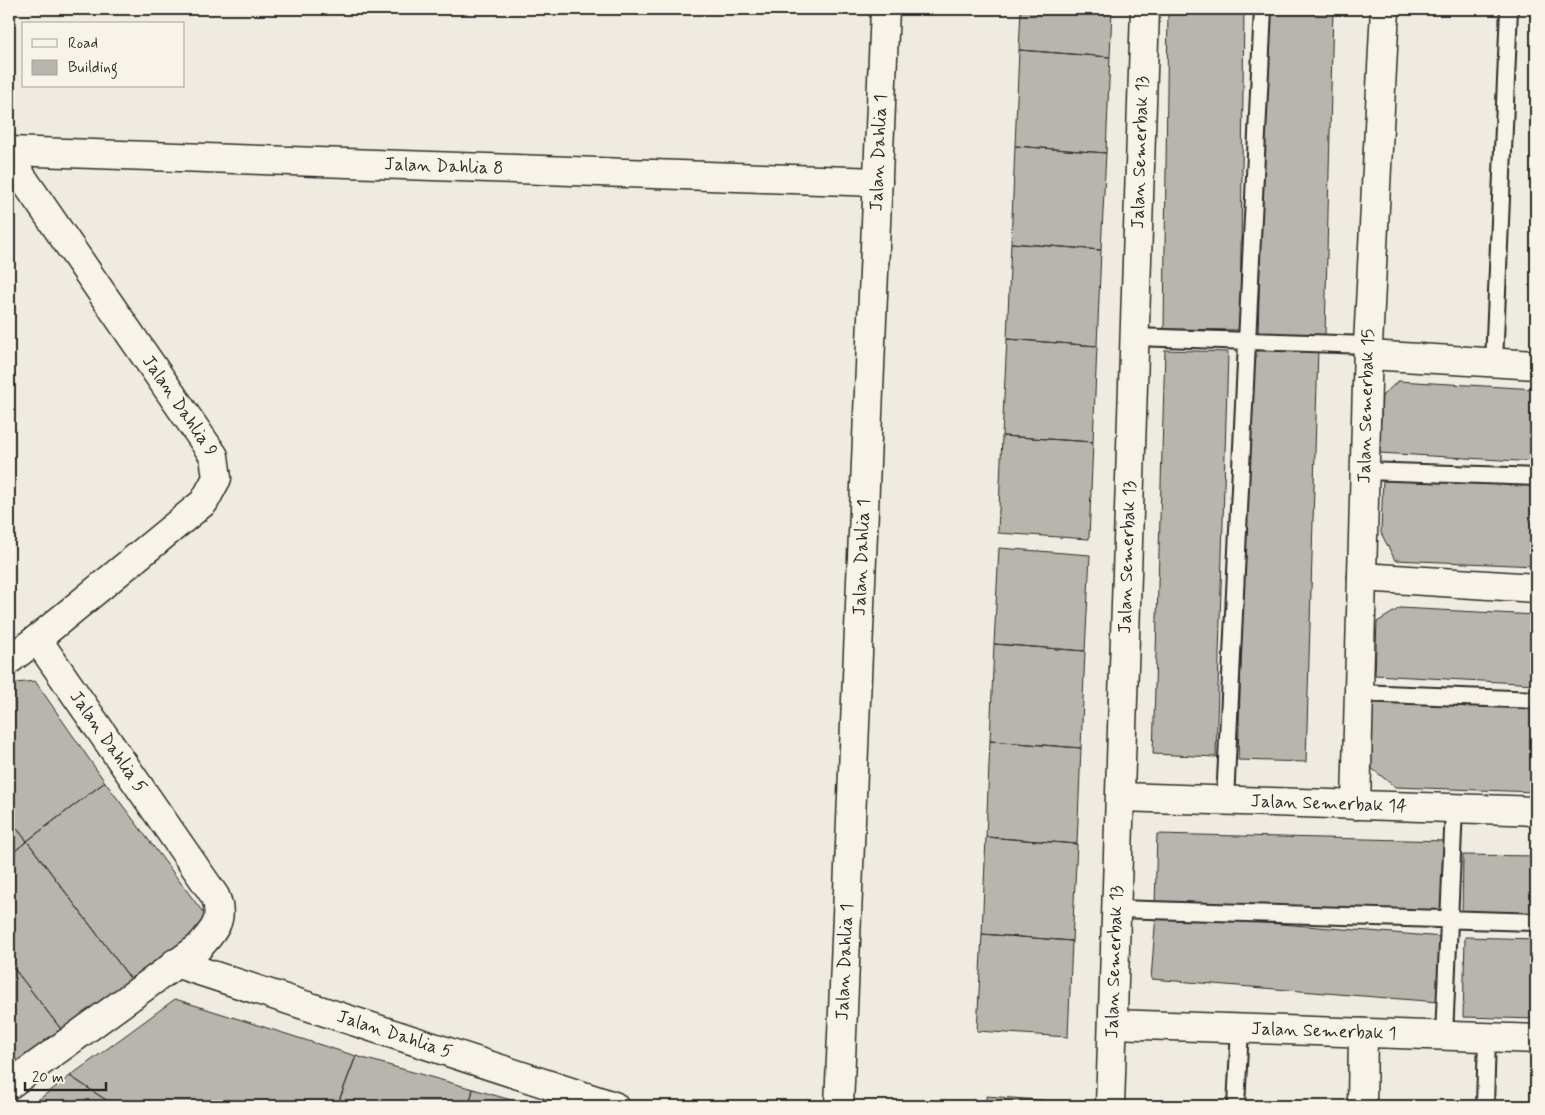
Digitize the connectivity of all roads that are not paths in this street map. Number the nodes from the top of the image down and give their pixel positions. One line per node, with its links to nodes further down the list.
1 (885, 9): 8 (street, Jalan Dahlia 1)
2 (1145, 9): 9 (street, Jalan Semerbak 13)
3 (1263, 9): 10 (lane)
4 (1385, 9): 11 (street, Jalan Semerbak 15)
5 (1509, 9): 12 (lane)
6 (9, 151): 8 (street, Jalan Dahlia 8)
7 (9, 158): 18 (street, Jalan Dahlia 9)
8 (878, 182): 39 (street, Jalan Dahlia 1)
9 (1135, 337): 10 (lane); 22 (street, Jalan Semerbak 13)
10 (1247, 341): 11 (lane); 23 (lane)
11 (1368, 350): 12 (street); 14 (street, Jalan Semerbak 15)
12 (1494, 363): 13 (street)
13 (1536, 365)
14 (1365, 471): 15 (lane); 16 (street, Jalan Semerbak 15)
15 (1536, 476)
16 (1362, 577): 17 (street); 20 (street, Jalan Semerbak 15)
17 (1536, 588)
18 (37, 639): 19 (street, Jalan Dahlia 9); 30 (street, Jalan Dahlia 5)
19 (9, 660)
20 (1359, 693): 21 (lane); 24 (street, Jalan Semerbak 15)
21 (1536, 700)
22 (1121, 797): 23 (street, Jalan Semerbak 14); 27 (street, Jalan Semerbak 13)
23 (1225, 801): 24 (street, Jalan Semerbak 14)
24 (1356, 805): 25 (street, Jalan Semerbak 14)
25 (1454, 808): 26 (street, Jalan Semerbak 14); 28 (lane)
26 (1536, 811)
27 (1117, 909): 28 (lane); 31 (street, Jalan Semerbak 13)
28 (1449, 919): 29 (lane); 34 (lane)
29 (1536, 922)
30 (175, 963): 37 (street, Jalan Dahlia 5); 38 (street, Jalan Dahlia 5)
31 (1113, 1024): 32 (street, Jalan Semerbak 1); 40 (street, Jalan Semerbak 13)
32 (1240, 1028): 33 (street, Jalan Semerbak 1); 41 (lane)
33 (1363, 1033): 34 (street, Jalan Semerbak 1); 42 (street)
34 (1444, 1036): 35 (street, Jalan Semerbak 1)
35 (1487, 1037): 36 (street, Jalan Semerbak 1); 43 (lane)
36 (1536, 1039)
37 (9, 1085)
38 (614, 1106)
39 (839, 1106)
40 (1110, 1106)
41 (1236, 1106)
42 (1362, 1106)
43 (1485, 1106)

